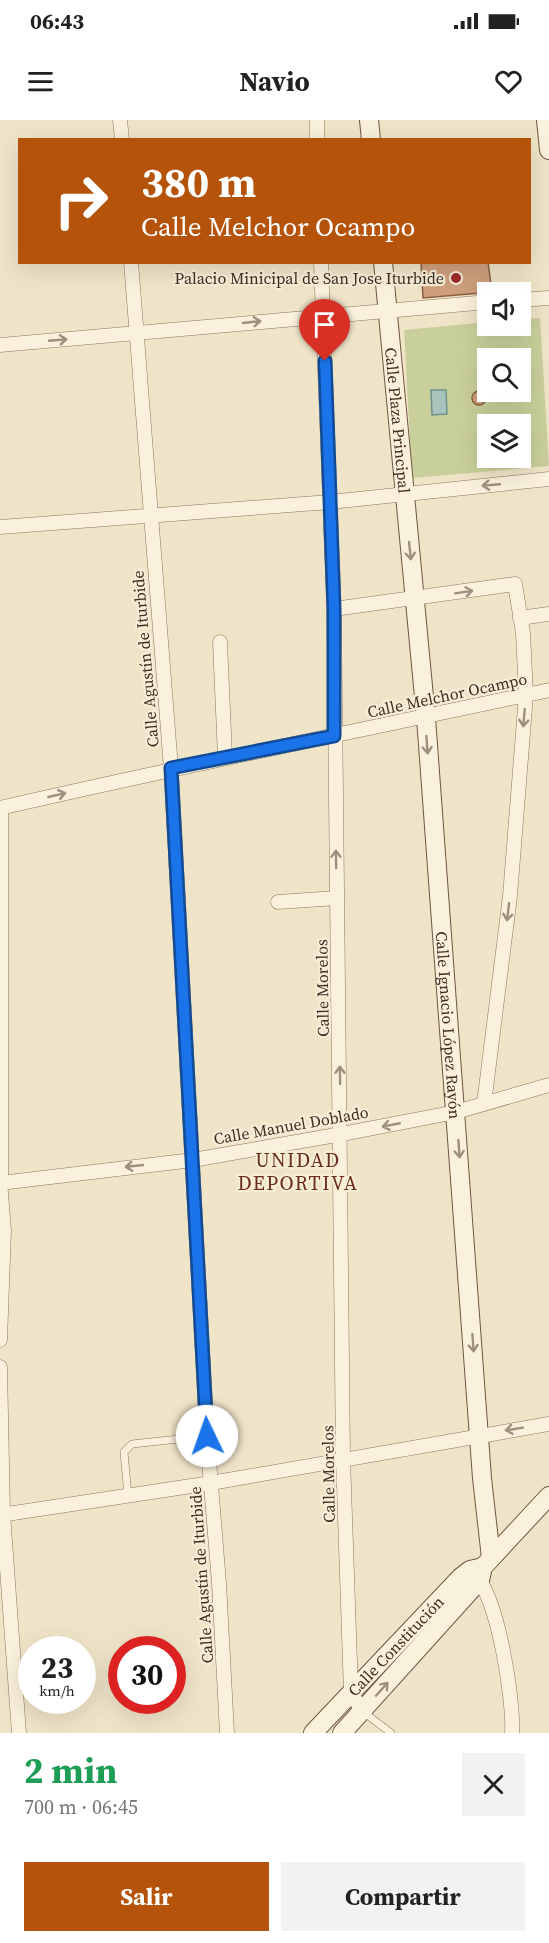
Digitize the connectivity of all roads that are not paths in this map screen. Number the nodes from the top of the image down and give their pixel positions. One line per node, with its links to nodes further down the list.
1 (120, 120): 5 (street)
2 (317, 120): 6 (street)
3 (369, 120): 7 (street)
4 (546, 120): 8 (street)
5 (122, 138)
6 (317, 138)
7 (371, 138)
8 (549, 150)
9 (131, 264): 17 (street, Calle Agustín de Iturbide)
10 (321, 264): 16 (street, Calle Morelos)
11 (383, 264): 15 (street, Calle Plaza Principal)
12 (549, 298): 13 (street)
13 (531, 299)
14 (477, 304): 15 (street)
15 (388, 309): 16 (street); 20 (street, Calle Plaza Principal)
16 (323, 315): 17 (street, one-way to 16); 21 (street, Calle Morelos)
17 (137, 333): 18 (street, one-way to 17); 22 (street, Calle Agustín de Iturbide)
18 (0, 345)
19 (549, 479): 20 (street, Calle Plaza Principal, one-way to 20)
20 (404, 493): 21 (street); 24 (street, Calle Ignacio López Rayón, one-way to 24)
21 (330, 502): 22 (street); 25 (street, Calle Morelos)
22 (151, 517): 23 (street); 34 (street, Calle Agustín de Iturbide)
23 (0, 527)
24 (414, 600): 25 (street); 27 (street, one-way to 27); 31 (street, Calle Ignacio López Rayón)
25 (334, 609): 32 (street, Calle Morelos)
26 (549, 614): 27 (street)
27 (520, 618): 30 (street)
28 (220, 642): 33 (street)
29 (549, 690): 30 (street, Calle Melchor Ocampo)
30 (526, 695): 31 (street, Calle Melchor Ocampo); 39 (street, one-way to 39)
31 (426, 718): 32 (street, Calle Melchor Ocampo); 40 (street, Calle Ignacio López Rayón, one-way to 40)
32 (334, 736): 33 (street, Calle Melchor Ocampo); 36 (street, Calle Morelos, one-way to 32)
33 (225, 757): 34 (street, Calle Melchor Ocampo)
34 (171, 768): 35 (street, Calle Melchor Ocampo, one-way to 34); 42 (street, Calle Agustín de Iturbide)
35 (0, 808): 43 (street)
36 (337, 898): 37 (street); 41 (street, Calle Morelos, one-way to 36)
37 (278, 902)
38 (549, 1085): 39 (street, Calle Manuel Doblado)
39 (484, 1104): 40 (street, Calle Manuel Doblado)
40 (456, 1113): 41 (street, Calle Manuel Doblado, one-way to 41); 47 (street, Calle Ignacio López Rayón, one-way to 47)
41 (342, 1134): 42 (street, Calle Manuel Doblado); 49 (street, Calle Morelos)
42 (193, 1160): 43 (street, Calle Manuel Doblado, one-way to 43); 48 (street, Calle Agustín de Iturbide)
43 (0, 1182): 44 (street)
44 (0, 1340)
45 (0, 1367): 53 (street)
46 (549, 1424): 47 (street, one-way to 47)
47 (480, 1434): 49 (street); 54 (street, Calle Ignacio López Rayón)
48 (207, 1436): 50 (street, Calle Agustín de Iturbide); 51 (lane)
49 (343, 1458): 50 (street); 55 (street, Calle Morelos)
50 (211, 1483): 51 (street); 59 (street, Calle Agustín de Iturbide)
51 (128, 1496): 53 (street)
52 (549, 1496): 54 (street, Calle Constitución)
53 (1, 1515): 58 (street)
54 (481, 1569): 55 (street, Calle Constitución); 56 (street, Calle Constitución, one-way to 54); 63 (street)
55 (351, 1692): 56 (street, Calle Morelos); 60 (street, Calle Constitución)
56 (362, 1711): 57 (lane); 61 (street, Calle Constitución)
57 (381, 1730): 62 (lane)
58 (19, 1733)
59 (227, 1733)
60 (312, 1733)
61 (342, 1733)
62 (391, 1733)
63 (512, 1733)

